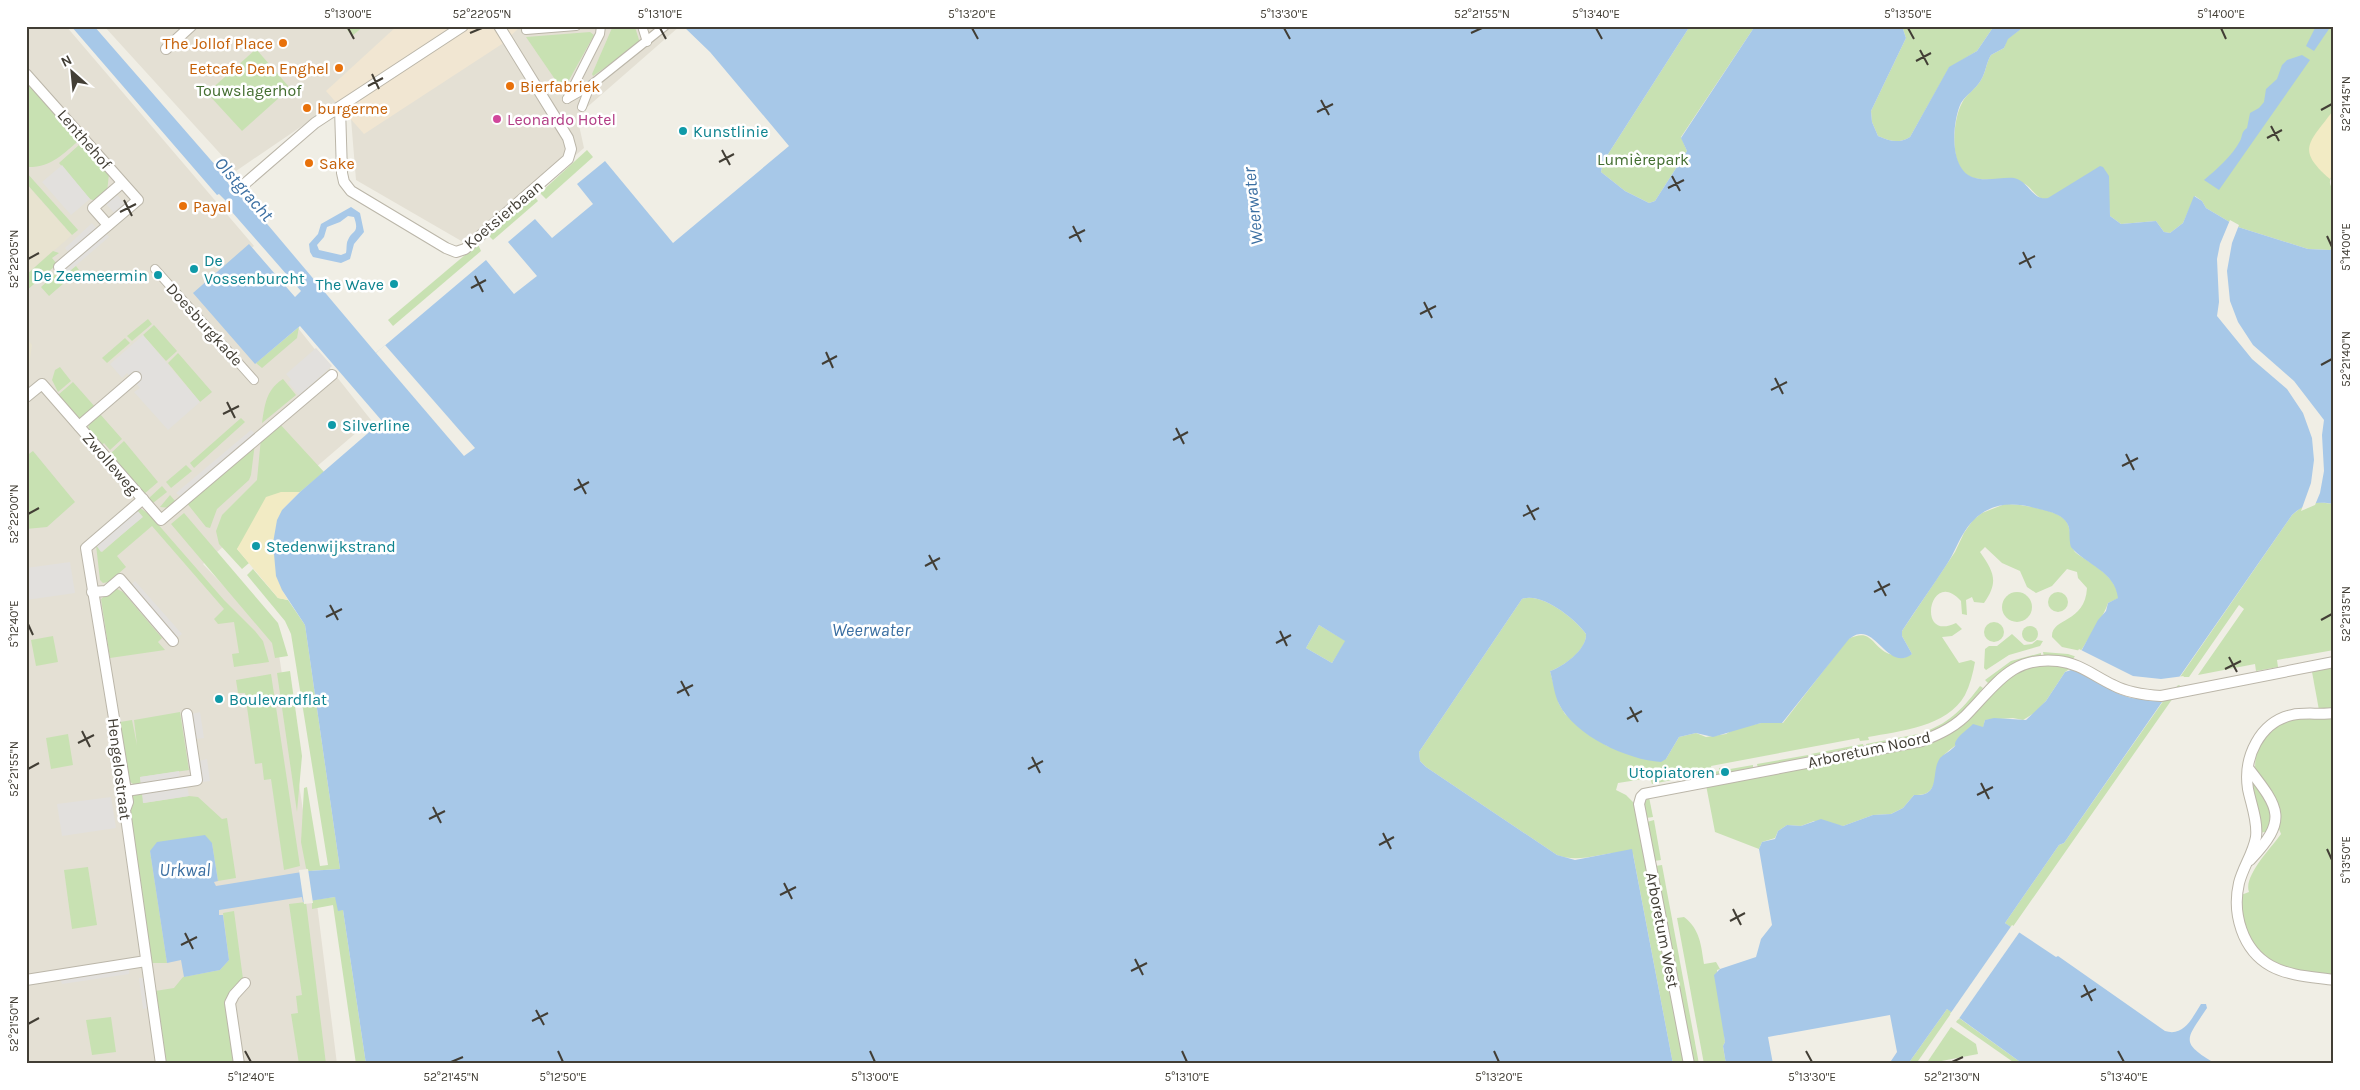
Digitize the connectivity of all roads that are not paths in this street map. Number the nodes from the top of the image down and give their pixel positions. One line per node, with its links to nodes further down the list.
1 (191, 26): 10 (street)
2 (463, 26): 13 (street)
3 (500, 26): 13 (street, Koetsierbaan)
4 (576, 26): 8 (street)
5 (601, 26): 12 (street)
6 (642, 26): 9 (street)
7 (665, 26): 9 (street)
8 (526, 30)
9 (647, 42): 12 (street)
10 (166, 48)
11 (26, 74): 15 (street, Lenthehof)
12 (590, 86): 14 (street)
13 (340, 108): 16 (street)
14 (582, 108)
15 (122, 183): 17 (street, Lenthehof); 17 (street, Lenthehof)
16 (241, 187)
17 (108, 225): 18 (street, Lenthehof)
18 (59, 266)
19 (155, 268): 22 (street, Doesburgkade)
20 (332, 375): 25 (street, Zwolleweg)
21 (136, 377): 24 (street, Zwolleweg)
22 (254, 380)
23 (26, 397): 24 (street, Zwolleweg)
24 (79, 426): 25 (street, Zwolleweg)
25 (143, 499): 26 (street, Hengelostraat)
26 (92, 592): 27 (street); 32 (street, Hengelostraat)
27 (173, 641)
28 (2334, 662): 33 (street, Arboretum Noord)
29 (2334, 713): 31 (street)
30 (187, 714): 32 (street)
31 (2249, 769): 34 (street); 34 (street)
32 (126, 791): 35 (street, Hengelostraat)
33 (1640, 796): 41 (street, Arboretum West)
34 (2250, 860): 37 (street)
35 (146, 961): 36 (street); 39 (street, Hengelostraat)
36 (26, 980)
37 (2334, 980)
38 (245, 982): 40 (street)
39 (161, 1064)
40 (239, 1064)
41 (1689, 1064)

